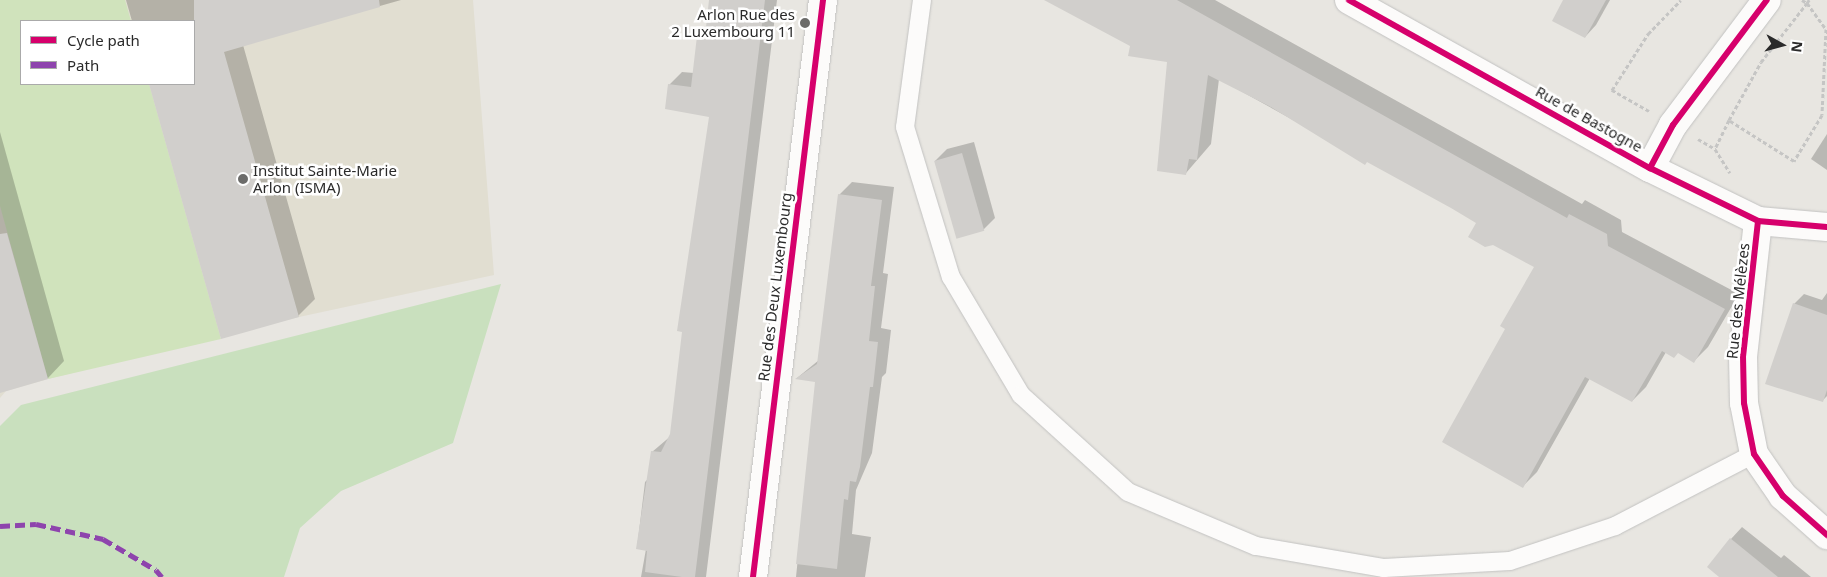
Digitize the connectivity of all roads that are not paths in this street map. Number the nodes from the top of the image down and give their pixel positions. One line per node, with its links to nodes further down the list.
1 (823, 0): 10 (street, Rue des Deux Luxembourg)
2 (922, 0): 8 (lane)
3 (1349, 0): 5 (street, Rue de Bastogne)
4 (1767, 0): 5 (street)
5 (1650, 168): 6 (street, Rue de Bastogne)
6 (1758, 221): 7 (street, Rue de Bastogne); 8 (street, Rue des Mélèzes)
7 (1827, 227)
8 (1754, 454): 9 (street, Rue des Mélèzes)
9 (1827, 535)
10 (753, 577)

